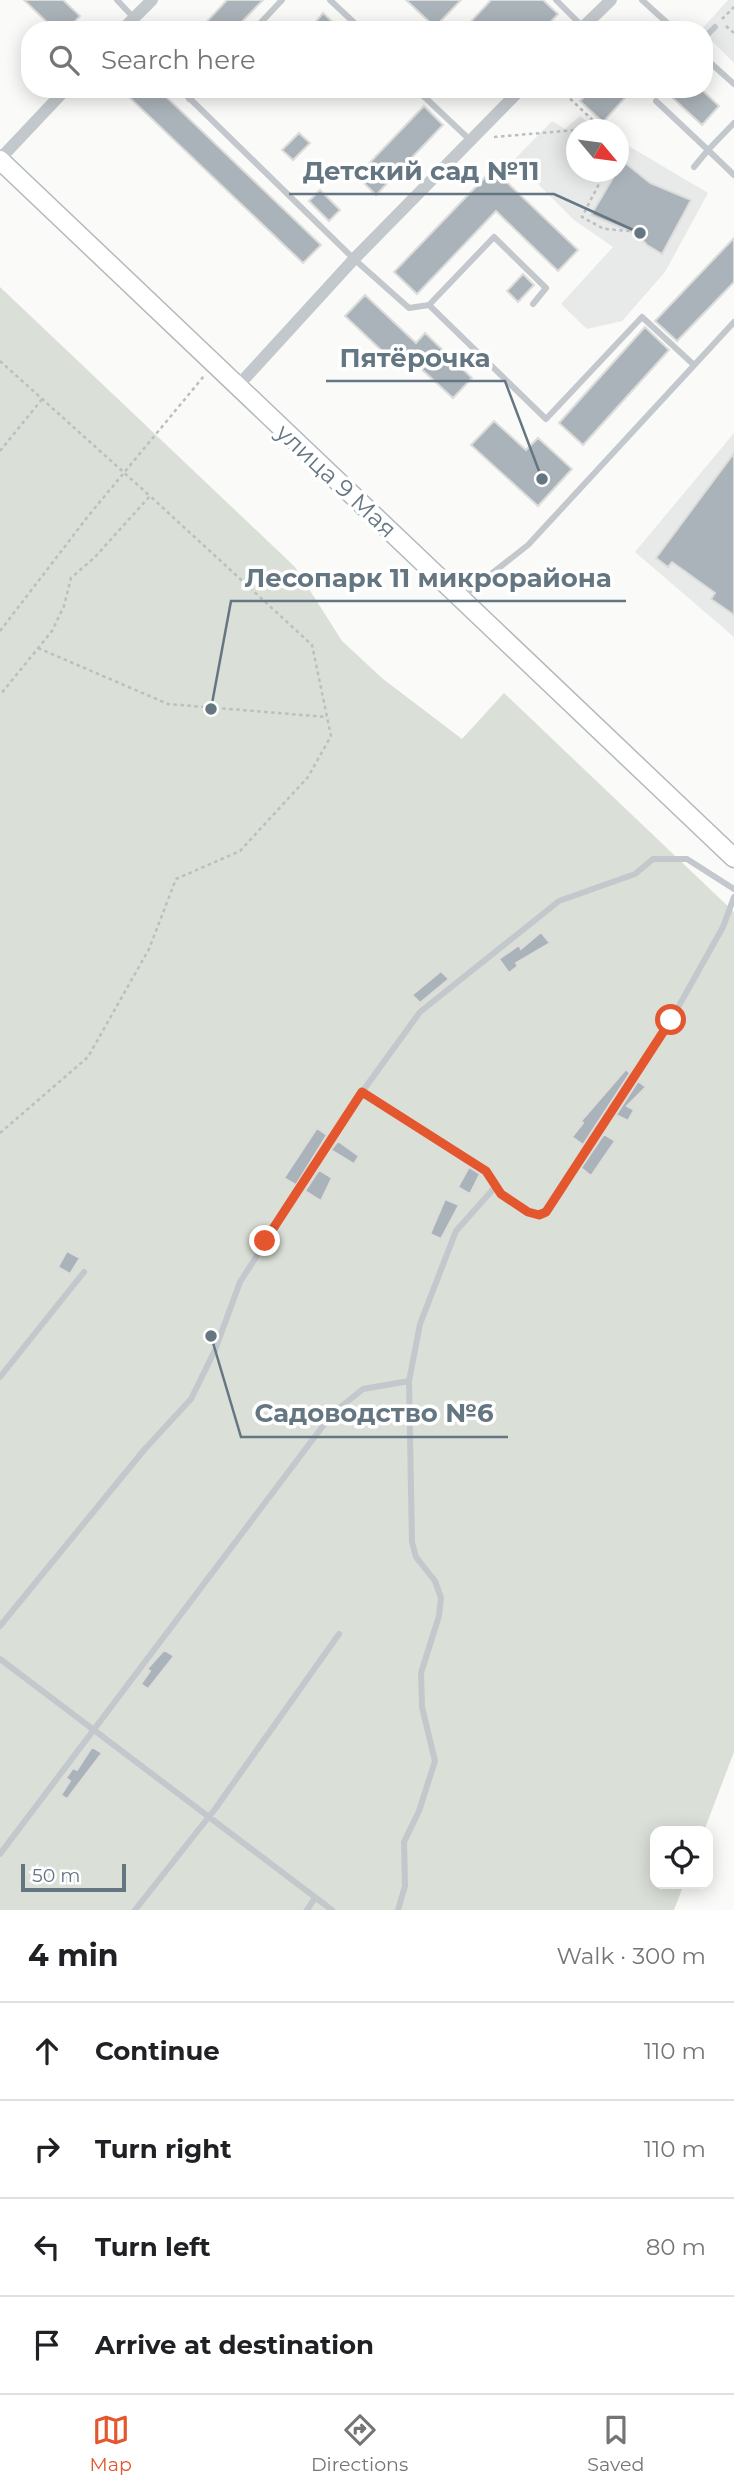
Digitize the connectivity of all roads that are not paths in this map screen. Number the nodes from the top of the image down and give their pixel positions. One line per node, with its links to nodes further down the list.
1 (117, 0): 8 (lane)
2 (152, 0): 8 (street)
3 (282, 0): 10 (lane)
4 (330, 0): 11 (lane)
5 (556, 0): 12 (lane)
6 (611, 0): 13 (street)
7 (642, 0): 14 (lane)
8 (134, 18): 9 (street)
9 (131, 21)
10 (262, 21)
11 (352, 21)
12 (576, 21)
13 (589, 21)
14 (665, 21)
15 (713, 65): 16 (lane)
16 (734, 84)
17 (58, 98): 25 (street)
18 (426, 98): 23 (lane)
19 (512, 98): 23 (street)
20 (189, 99): 28 (lane)
21 (656, 101): 24 (lane)
22 (734, 124): 24 (lane)
23 (470, 139): 28 (street)
24 (708, 150): 26 (lane); 27 (lane)
25 (0, 160): 33 (main road, улица 9 Мая)
26 (694, 167)
27 (734, 175)
28 (354, 259): 30 (lane); 33 (street)
29 (533, 304): 30 (lane)
30 (429, 305): 32 (lane)
31 (734, 322): 32 (lane)
32 (694, 365): 34 (lane)
33 (236, 388): 34 (main road, улица 9 Мая)
34 (461, 598): 35 (main road, улица 9 Мая)
35 (734, 858)
36 (734, 888): 38 (lane)
37 (734, 897): 39 (lane)
38 (362, 1092): 39 (lane); 43 (lane)
39 (496, 1186): 42 (lane)
40 (84, 1272): 41 (lane)
41 (0, 1377)
42 (409, 1381): 46 (lane); 53 (lane)
43 (0, 1626)
44 (339, 1634): 47 (lane)
45 (0, 1660): 46 (lane)
46 (91, 1731): 47 (lane); 48 (lane)
47 (207, 1819): 49 (lane); 50 (lane)
48 (0, 1854)
49 (316, 1898): 51 (lane); 52 (lane)
50 (135, 1910)
51 (307, 1910)
52 (332, 1910)
53 (398, 1910)

